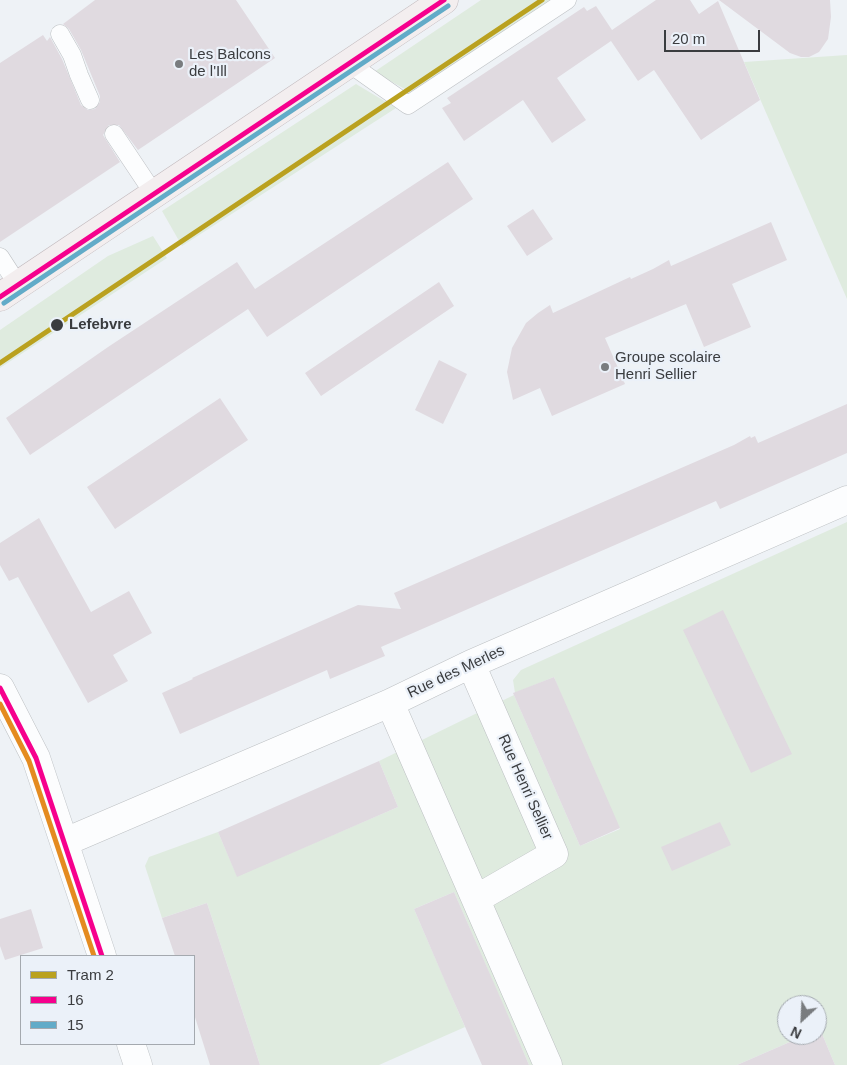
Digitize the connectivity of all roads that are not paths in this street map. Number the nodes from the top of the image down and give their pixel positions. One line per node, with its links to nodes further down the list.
1 (444, 0): 4 (main road)
2 (567, 0): 4 (lane)
3 (60, 34): 5 (lane)
4 (350, 64): 7 (main road)
5 (90, 100)
6 (114, 134): 7 (lane)
7 (154, 194): 9 (main road)
8 (0, 257): 9 (lane)
9 (9, 291)
10 (847, 500): 11 (street, Rue des Merles)
11 (471, 664): 13 (street, Rue des Merles); 15 (street, Rue Henri Sellier)
12 (0, 688): 14 (street)
13 (390, 703): 14 (street, Rue des Merles); 15 (street)
14 (65, 842): 16 (street)
15 (476, 899): 19 (street)
16 (102, 955)
17 (131, 1045): 18 (street)
18 (138, 1065)
19 (548, 1065)

